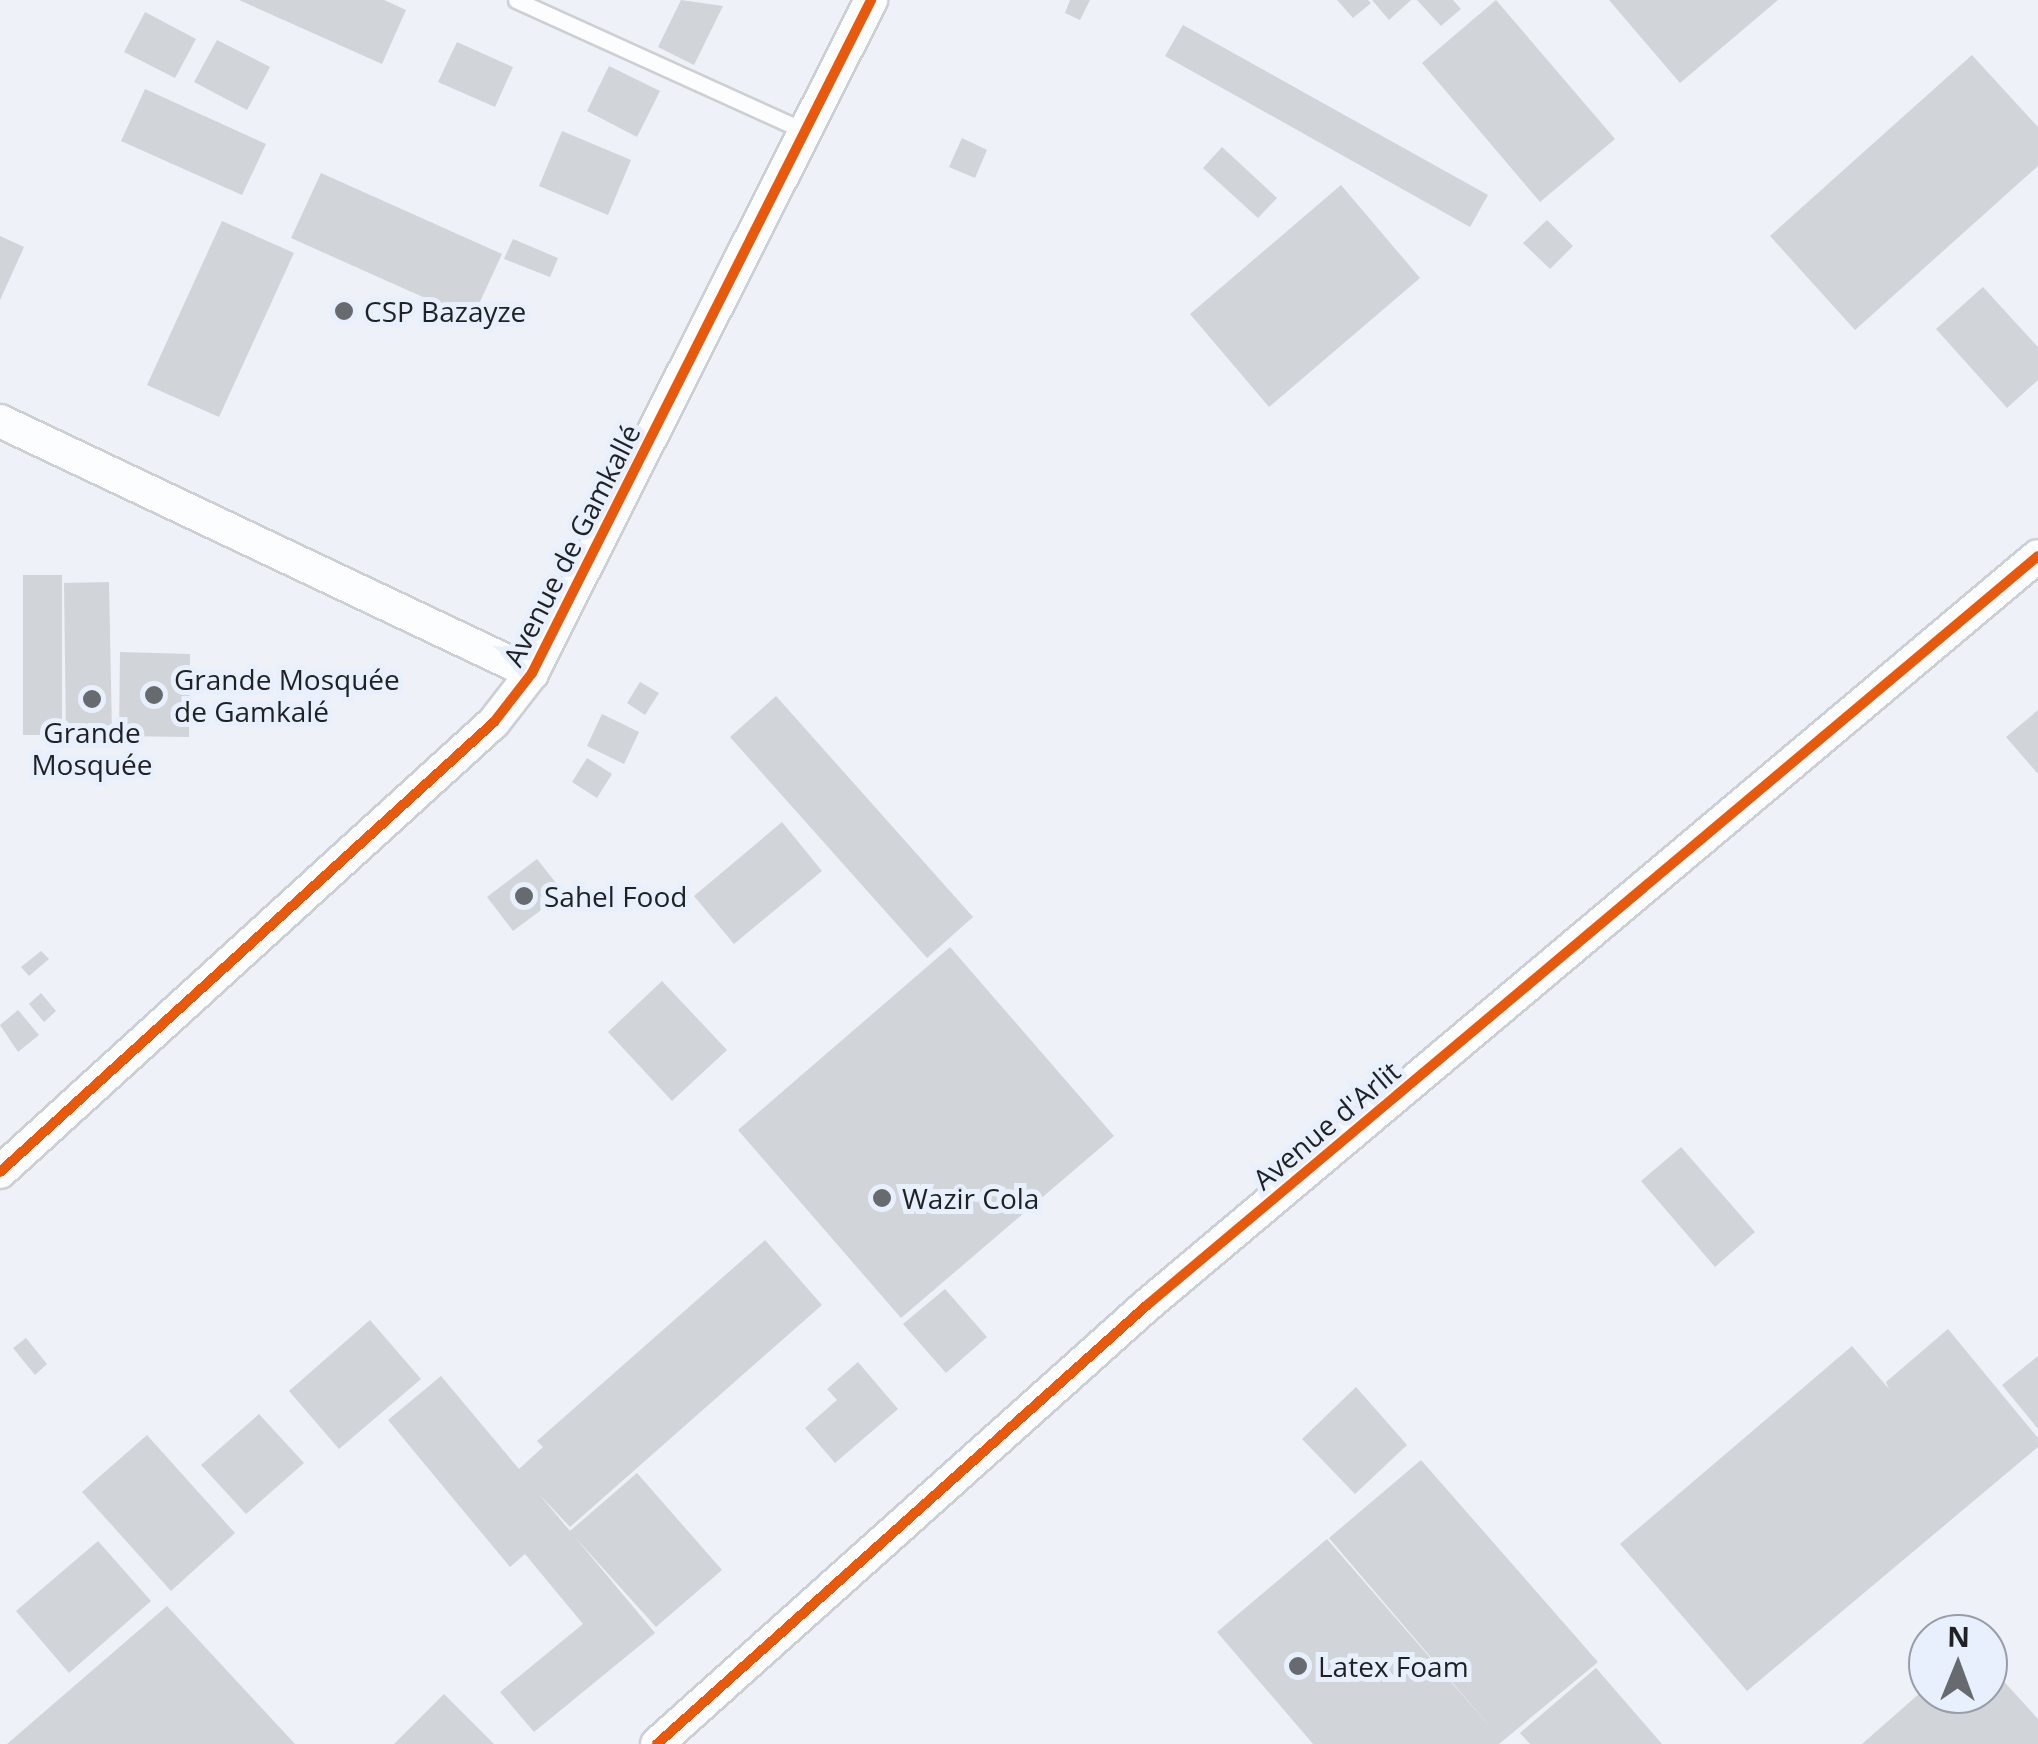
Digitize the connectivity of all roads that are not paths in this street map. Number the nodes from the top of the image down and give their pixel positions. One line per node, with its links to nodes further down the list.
1 (516, 0): 3 (lane)
2 (871, 0): 3 (street, Avenue de Gamkallé)
3 (805, 131): 6 (street, Avenue de Gamkallé)
4 (0, 422): 6 (street)
5 (2038, 556): 8 (street, Avenue d'Arlit)
6 (532, 673): 7 (street, Avenue de Gamkallé)
7 (0, 1172)
8 (657, 1744)

